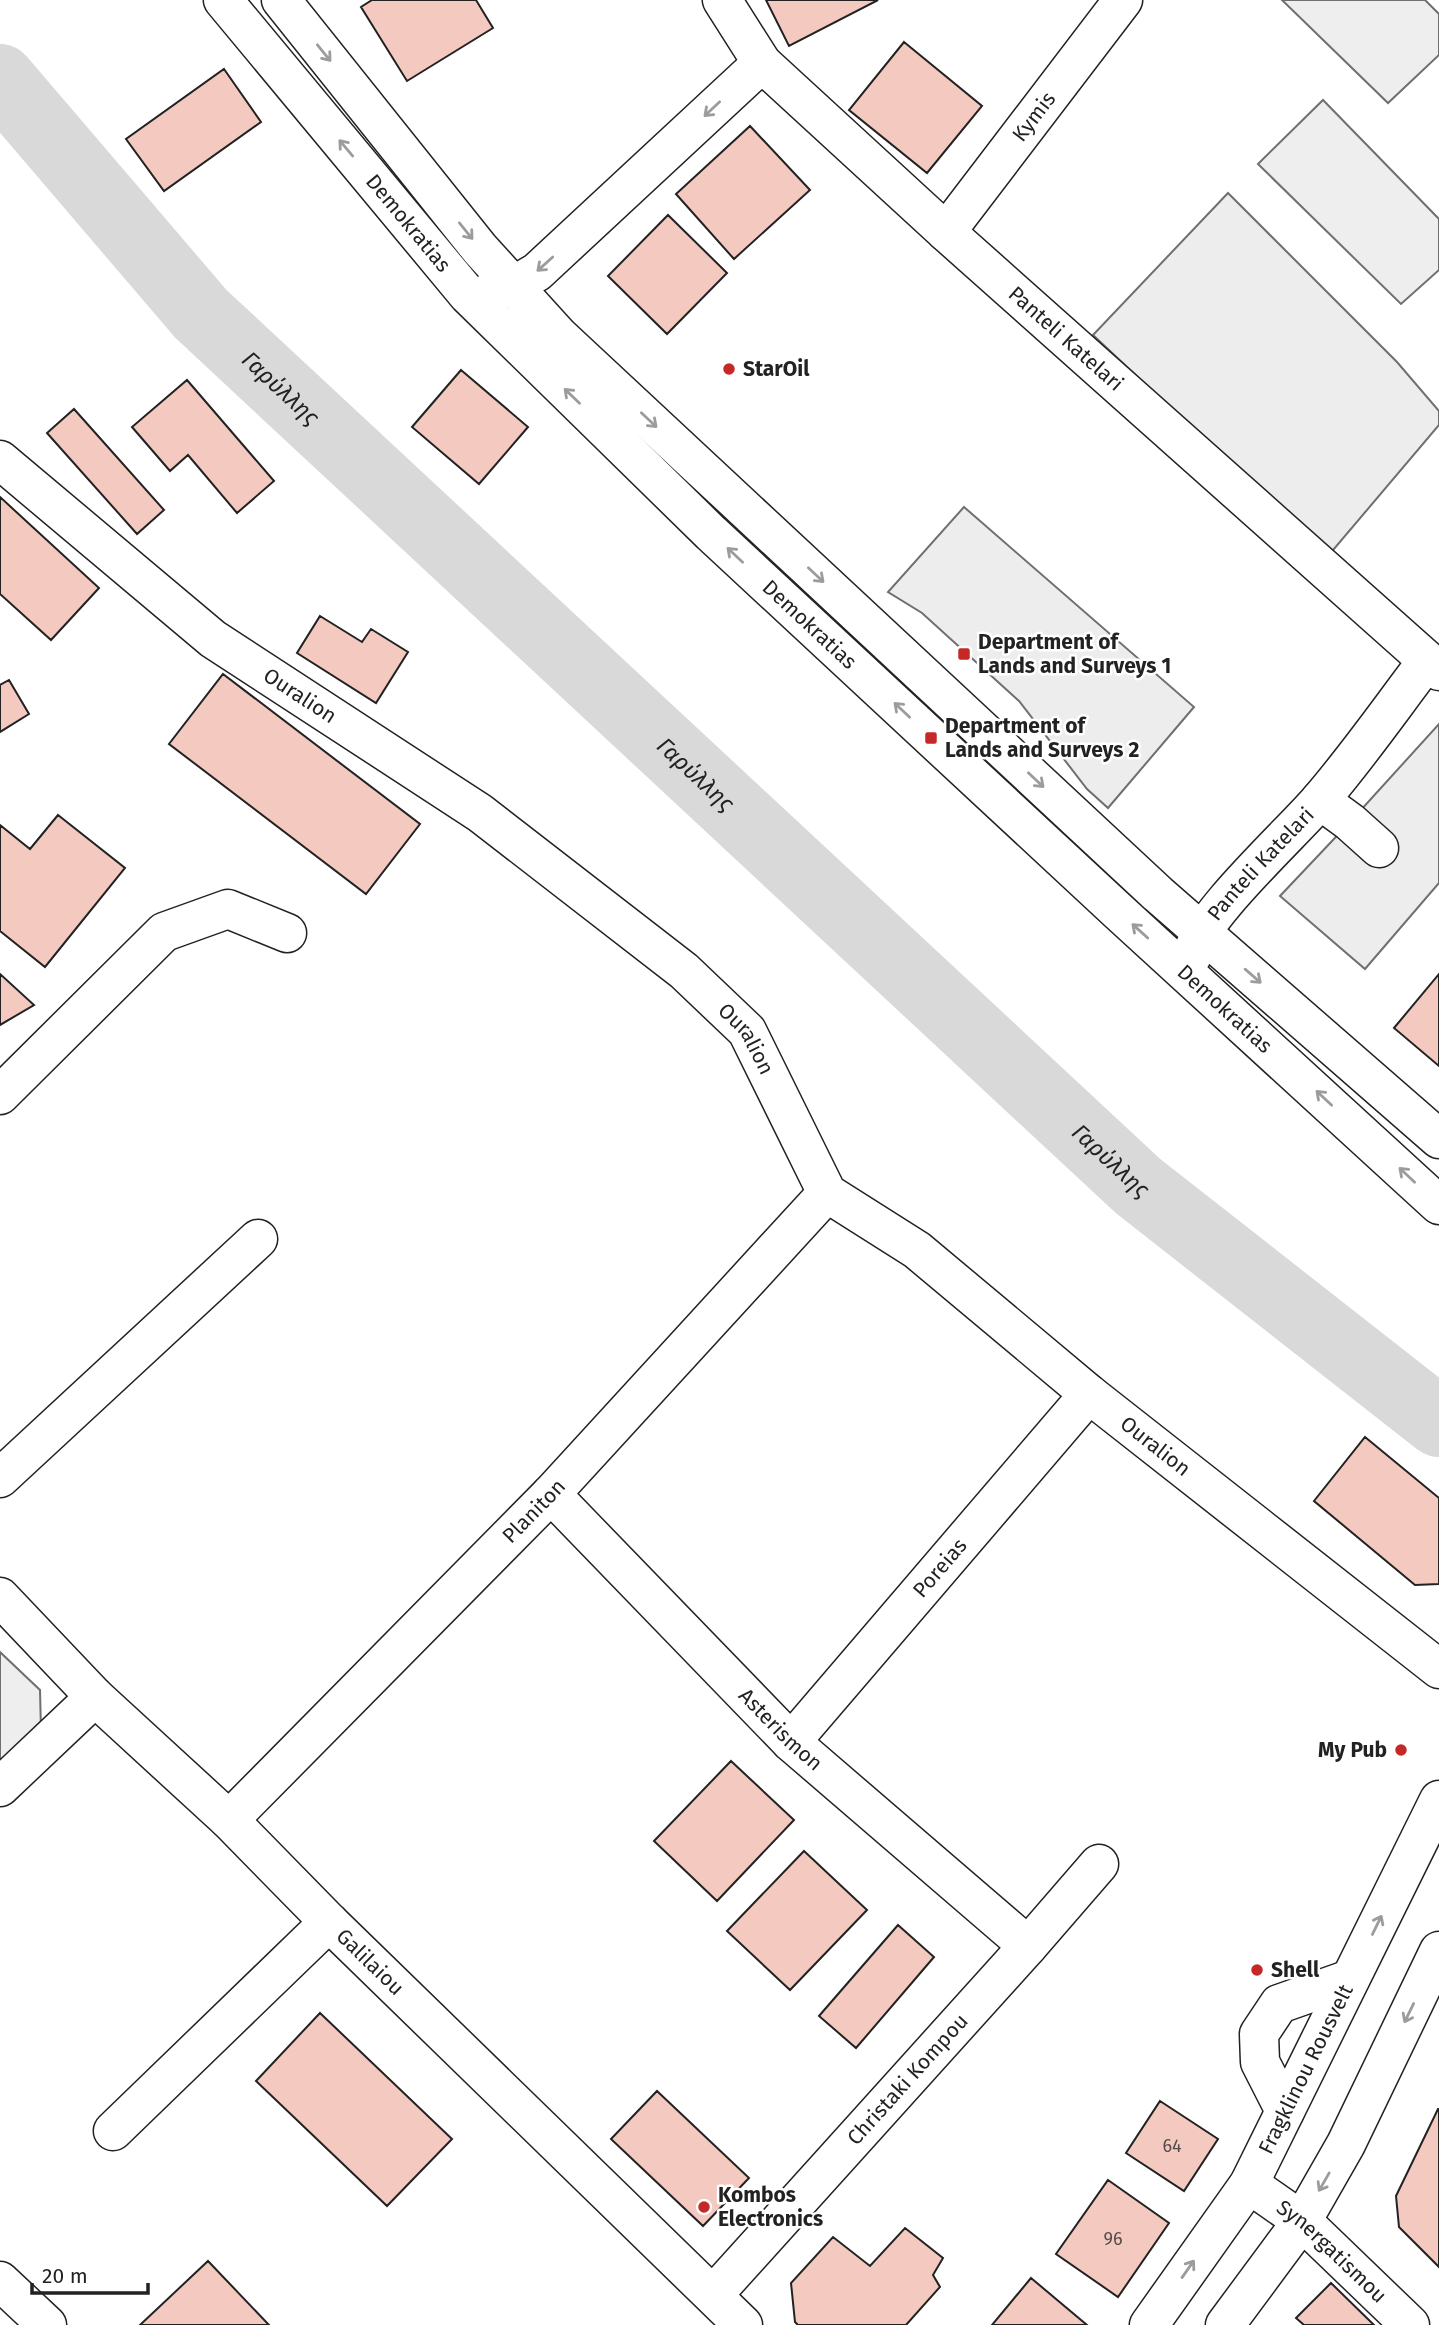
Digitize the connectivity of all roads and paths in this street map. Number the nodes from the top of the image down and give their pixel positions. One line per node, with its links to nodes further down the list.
1 (223, 0): 8 (street, Demokratias, one-way to 1)
2 (281, 0): 7 (street, Demokratias, one-way to 7)
3 (722, 0): 5 (street, Panteli Katelari)
4 (1123, 0): 6 (street, Kymis)
5 (762, 63): 6 (street, Panteli Katelari); 7 (street, one-way to 7)
6 (946, 232): 10 (street, Panteli Katelari)
7 (513, 286): 8 (street); 13 (street, Demokratias, one-way to 13)
8 (468, 295): 15 (street, Demokratias, one-way to 8)
9 (0, 460): 18 (street, Ouralion)
10 (1433, 666): 11 (street, Panteli Katelari)
11 (1320, 800): 12 (street); 13 (street, Panteli Katelari)
12 (1379, 848)
13 (1202, 932): 15 (street, Panteli Katelari); 17 (street, Demokratias, one-way to 17)
14 (287, 933): 16 (street)
15 (1191, 977): 19 (street, Demokratias, one-way to 15)
16 (0, 1095)
17 (1439, 1139)
18 (827, 1193): 21 (street, Ouralion); 23 (street, Planiton)
19 (1439, 1205)
20 (258, 1239): 22 (street)
21 (1089, 1394): 25 (street, Ouralion); 27 (street, Poreias)
22 (0, 1478)
23 (551, 1494): 27 (street, Asterismon); 30 (street, Planiton)
24 (0, 1597): 26 (street, Galilaiou)
25 (1439, 1669)
26 (95, 1697): 28 (street); 30 (street, Galilaiou)
27 (792, 1742): 33 (street, Asterismon)
28 (0, 1787)
29 (1439, 1800): 35 (street, Fragklinou Rousvelt, one-way to 29)
30 (229, 1820): 32 (street, Galilaiou)
31 (1099, 1864): 33 (street, Christaki Kompou)
32 (329, 1922): 37 (street); 41 (street, Galilaiou)
33 (1028, 1946): 41 (street, Christaki Kompou)
34 (1439, 1951): 39 (street, one-way to 39)
35 (1350, 1979): 36 (street, Fragklinou Rousvelt); 36 (street)
36 (1285, 2111): 38 (street, Fragklinou Rousvelt)
37 (113, 2132)
38 (1249, 2184): 39 (street, Synergatismou); 44 (street, Fragklinou Rousvelt, one-way to 38)
39 (1302, 2221): 45 (street); 46 (street, Synergatismou)
40 (0, 2281): 42 (street)
41 (714, 2294): 43 (street, Galilaiou)
42 (47, 2325)
43 (743, 2325)
44 (1149, 2325)
45 (1225, 2325)
46 (1410, 2325)

